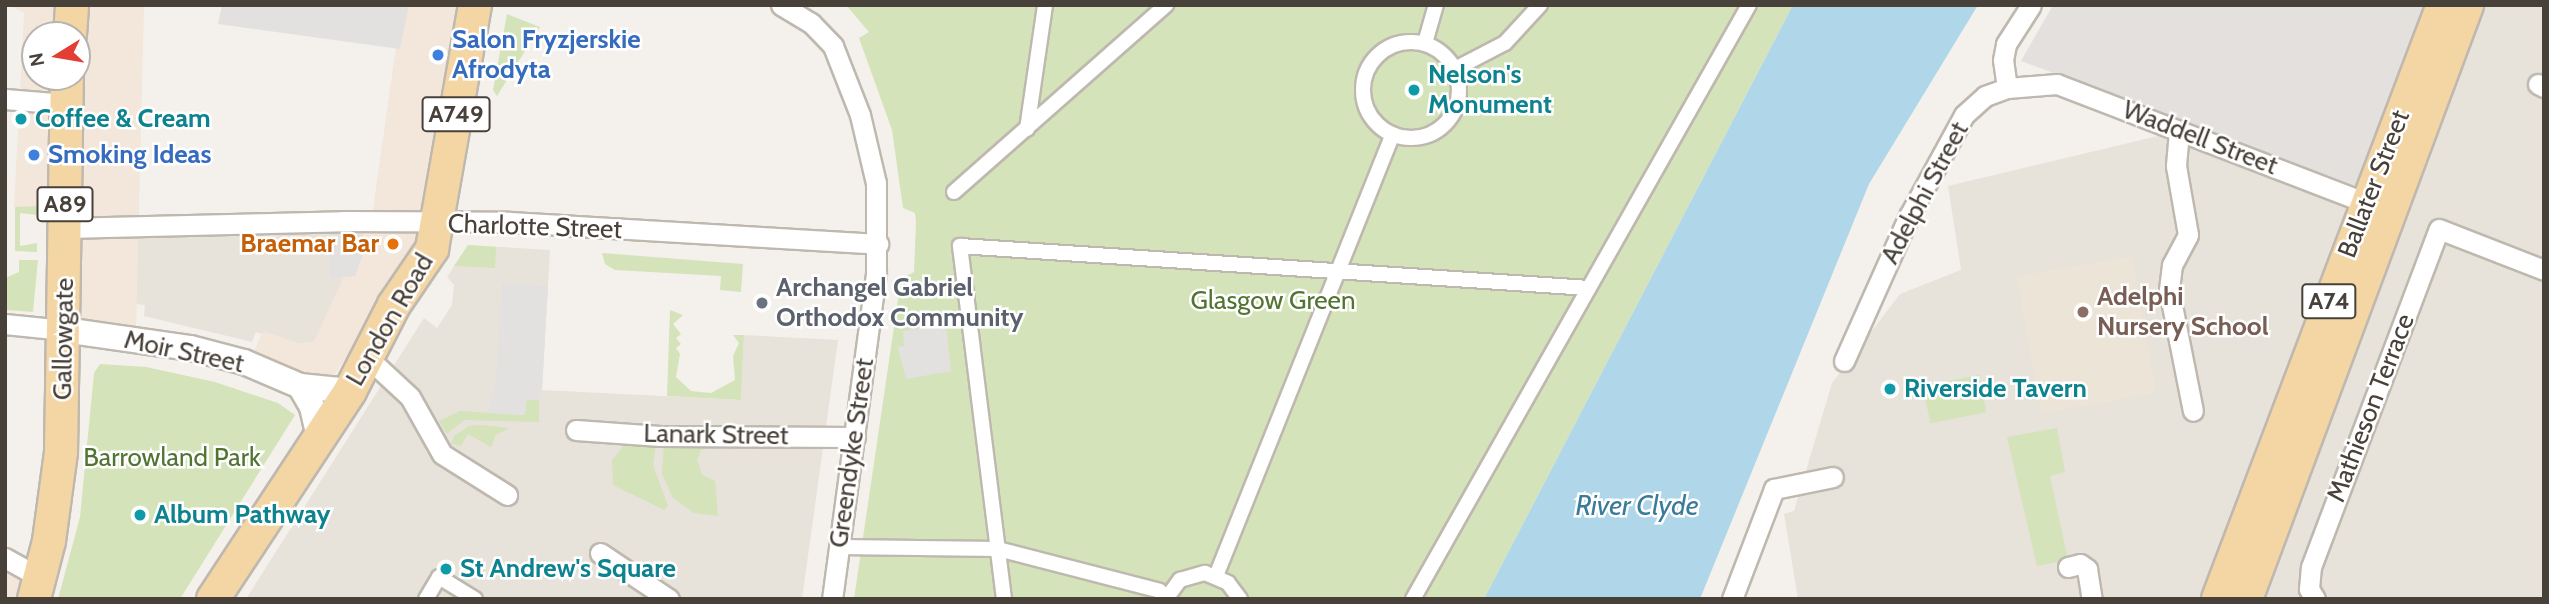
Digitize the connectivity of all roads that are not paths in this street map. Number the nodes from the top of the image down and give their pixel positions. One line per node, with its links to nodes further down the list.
1 (475, 5): 22 (main road, London Road / A749)
2 (781, 5): 24 (street, Greendyke Street)
3 (1045, 5): 17 (street)
4 (1166, 5): 17 (street)
5 (1436, 5): 11 (street)
6 (1540, 5): 12 (street)
7 (1749, 5): 27 (street)
8 (2031, 5): 13 (street)
9 (2443, 5): 21 (main road, Ballater Street / A74)
10 (2468, 5): 21 (main road, Ballater Street / A74)
11 (1425, 43): 12 (street); 19 (street)
12 (1455, 69): 19 (street)
13 (2007, 88): 18 (street, Waddell Street); 31 (street, Adelphi Street)
14 (59, 91): 16 (street)
15 (66, 91): 23 (main road, Gallowgate / A89)
16 (5, 99)
17 (1027, 129): 20 (street)
18 (2179, 131): 21 (street, Waddell Street); 35 (street)
19 (1393, 135): 25 (street)
20 (954, 191)
21 (2378, 207): 32 (main road, Ballater Street / A74)
22 (437, 224): 23 (street, Charlotte Street); 24 (street, Charlotte Street); 30 (main road, London Road / A749)
23 (65, 228): 29 (main road, Gallowgate / A89)
24 (878, 244): 38 (street, Greendyke Street)
25 (1339, 269): 27 (street); 42 (street); 46 (street)
26 (2544, 270): 48 (street, Mathieson Terrace)
27 (1589, 288): 57 (street)
28 (5, 324): 29 (street)
29 (64, 330): 33 (street, Moir Street); 47 (main road, Gallowgate / A89)
30 (368, 358): 34 (main road, London Road / A749); 40 (street)
31 (1844, 361)
32 (2313, 379): 60 (main road, Ballater Street / A74); 61 (main road, Ballater Street / A74)
33 (300, 386): 34 (street, Moir Street); 37 (street)
34 (350, 391): 37 (main road, London Road / A749)
35 (2193, 411)
36 (576, 430): 38 (street, Lanark Street)
37 (319, 437): 50 (main road, London Road / A749)
38 (855, 437): 41 (street, Greendyke Street)
39 (1833, 477): 58 (street)
40 (507, 495)
41 (839, 547): 42 (street); 54 (street, Greendyke Street)
42 (998, 550): 49 (street); 55 (street)
43 (600, 553): 53 (street)
44 (5, 558): 47 (street)
45 (2068, 567): 59 (street)
46 (1216, 576): 49 (street); 56 (street)
47 (38, 588)
48 (2312, 594)
49 (1163, 595)
50 (213, 599)
51 (426, 599): 52 (street)
52 (475, 599)
53 (669, 599)
54 (832, 599)
55 (1004, 599)
56 (1240, 599)
57 (1413, 599)
58 (1732, 599)
59 (2092, 599)
60 (2218, 599)
61 (2246, 599)

